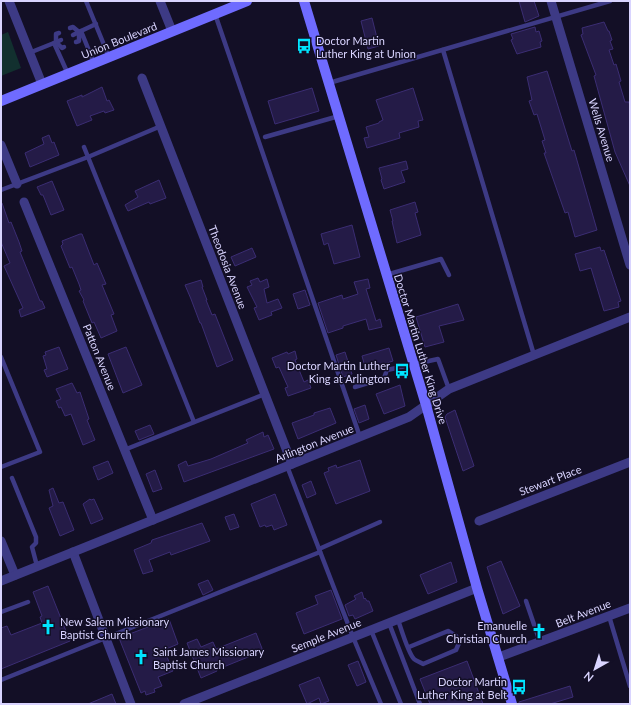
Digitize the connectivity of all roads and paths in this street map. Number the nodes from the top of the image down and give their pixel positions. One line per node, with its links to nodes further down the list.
1 (9, 1): 22 (street)
2 (86, 1): 11 (lane)
3 (160, 1): 13 (street)
4 (247, 1): 8 (main road, Union Boulevard)
5 (304, 1): 27 (main road, Doctor Martin Luther King Drive)
6 (551, 1): 10 (street, Wells Avenue)
7 (610, 1): 10 (lane)
8 (235, 3): 9 (main road, Union Boulevard)
9 (215, 14): 13 (main road, Union Boulevard); 51 (lane)
10 (555, 17): 21 (lane); 39 (street, Wells Avenue)
11 (96, 24): 14 (lane); 23 (lane)
12 (70, 28): 14 (lane)
13 (172, 31): 23 (main road, Union Boulevard)
14 (80, 32): 16 (lane); 18 (lane); 24 (lane)
15 (59, 33): 19 (lane)
16 (73, 35)
17 (61, 40): 19 (lane)
18 (76, 42)
19 (55, 43): 20 (lane); 22 (lane); 25 (lane)
20 (64, 46)
21 (443, 50): 27 (lane); 43 (lane)
22 (30, 53): 28 (street)
23 (109, 57): 24 (main road, Union Boulevard)
24 (94, 63): 25 (main road, Union Boulevard)
25 (68, 74): 28 (main road, Union Boulevard)
26 (142, 78): 31 (street, Theodosia Avenue)
27 (328, 83): 30 (main road, Doctor Martin Luther King Drive)
28 (42, 84): 29 (main road, Union Boulevard)
29 (1, 101)
30 (339, 116): 32 (lane); 40 (main road, Doctor Martin Luther King Drive)
31 (161, 126): 35 (lane); 48 (street, Theodosia Avenue)
32 (265, 137)
33 (1, 145): 36 (street)
34 (84, 147): 35 (lane)
35 (88, 157): 36 (lane); 50 (lane)
36 (17, 184): 37 (lane)
37 (1, 190)
38 (24, 202): 52 (street, Patton Avenue)
39 (630, 265)
40 (386, 275): 41 (lane); 45 (main road, Doctor Martin Luther King Drive)
41 (449, 275)
42 (630, 317): 43 (street, Arlington Avenue)
43 (534, 355): 47 (street, Arlington Avenue)
44 (1, 357): 55 (lane)
45 (413, 364): 46 (lane); 47 (lane); 49 (main road, Doctor Martin Luther King Drive)
46 (355, 387)
47 (449, 389): 49 (street, Arlington Avenue)
48 (265, 394): 50 (lane); 54 (street, Theodosia Avenue)
49 (426, 405): 51 (street, Arlington Avenue); 66 (main road, Doctor Martin Luther King Drive)
50 (194, 422): 52 (lane)
51 (360, 437): 54 (street, Arlington Avenue)
52 (124, 450): 57 (street, Patton Avenue)
53 (630, 462): 58 (street, Stewart Place)
54 (289, 465): 57 (street, Arlington Avenue); 61 (lane)
55 (1, 467)
56 (12, 478): 63 (lane)
57 (153, 520): 62 (street, Arlington Avenue)
58 (479, 521)
59 (380, 522): 61 (lane)
60 (1, 541): 64 (street)
61 (319, 550): 74 (lane); 75 (lane)
62 (73, 552): 63 (street, Arlington Avenue); 75 (street)
63 (37, 566): 64 (street, Arlington Avenue)
64 (15, 575): 65 (street, Arlington Avenue)
65 (1, 581)
66 (477, 588): 72 (street, Semple Avenue); 78 (main road, Doctor Martin Luther King Drive)
67 (526, 601): 76 (lane)
68 (28, 602): 70 (lane)
69 (630, 608): 71 (street, Belt Avenue)
70 (1, 612)
71 (609, 616): 76 (street, Belt Avenue); 79 (lane)
72 (393, 621): 73 (street, Semple Avenue); 77 (lane); 86 (lane)
73 (371, 630): 74 (street, Semple Avenue); 85 (lane)
74 (353, 637): 83 (street, Semple Avenue); 84 (lane)
75 (106, 638): 80 (lane); 82 (street)
76 (540, 642): 78 (street, Belt Avenue)
77 (408, 647): 77 (lane)
78 (499, 657): 87 (main road, Doctor Martin Luther King Drive)
79 (628, 674): 81 (lane)
80 (1, 680)
81 (630, 686)
82 (131, 704)
83 (184, 704)
84 (380, 704)
85 (401, 704)
86 (420, 704)
87 (512, 704)

